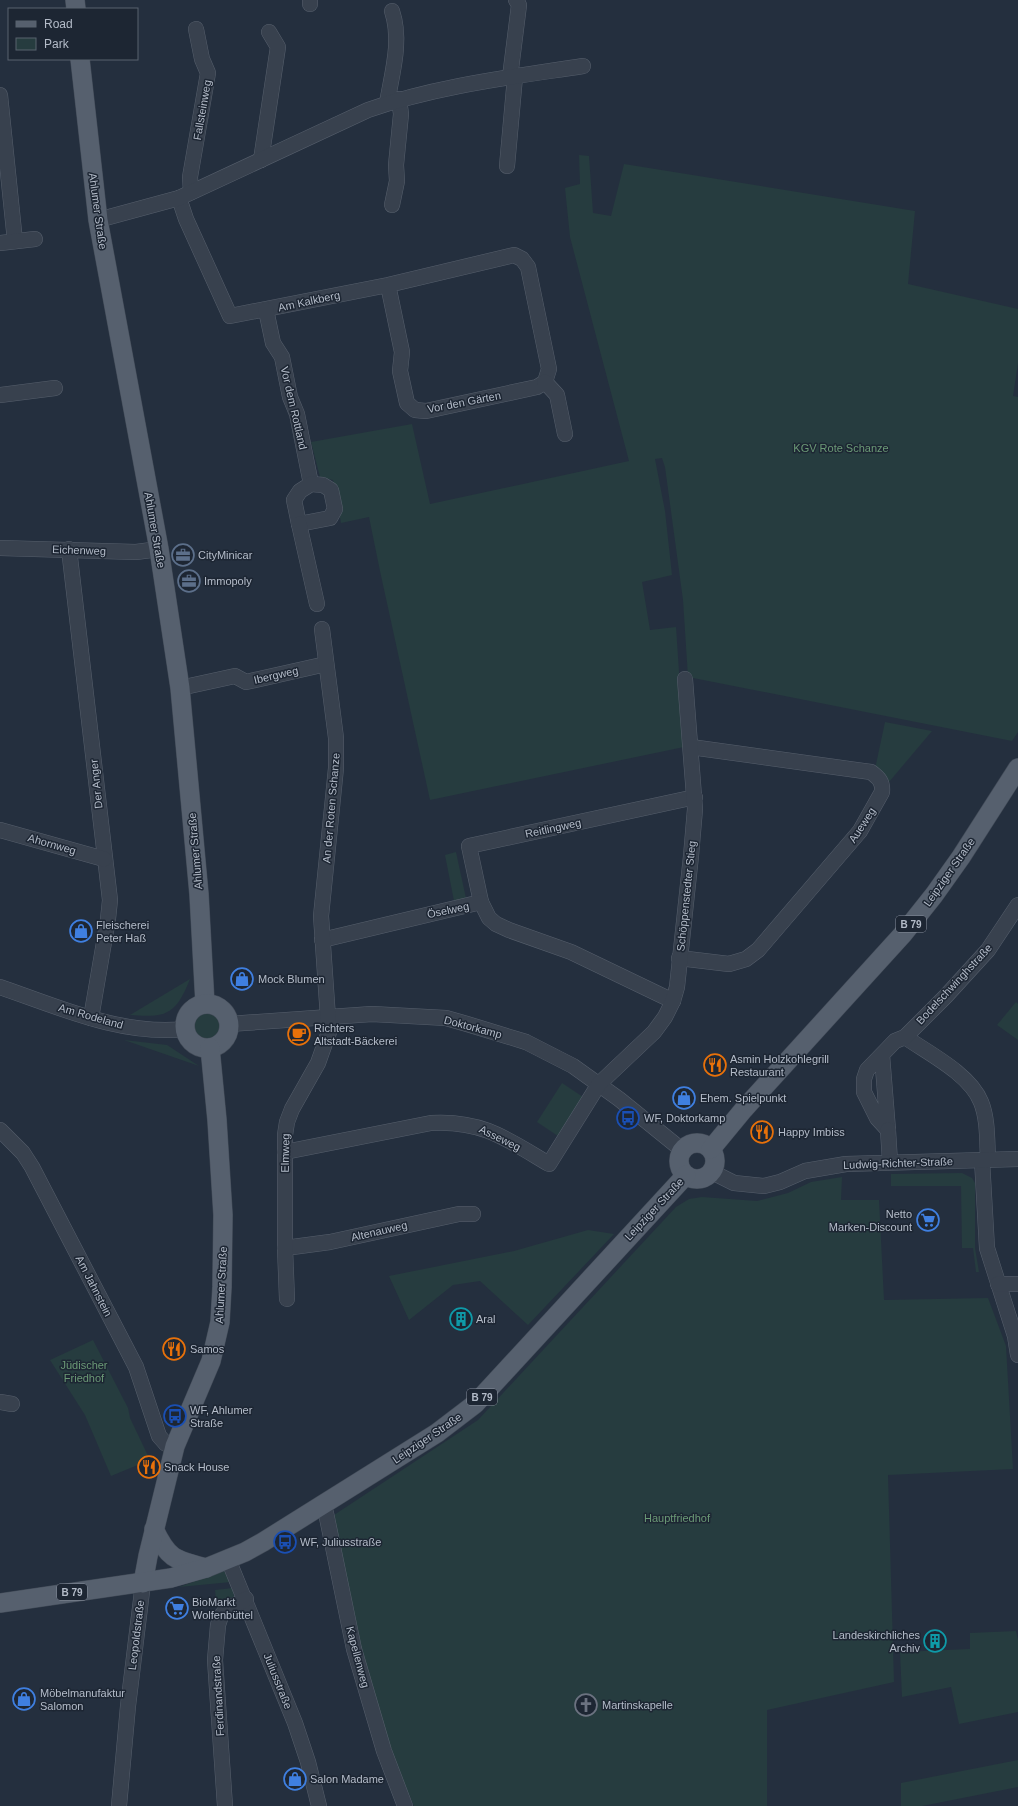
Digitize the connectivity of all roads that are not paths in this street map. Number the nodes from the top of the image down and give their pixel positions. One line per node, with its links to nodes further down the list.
1 (516, 0): 7 (street)
2 (392, 11): 9 (street)
3 (196, 29): 12 (street, Fallsteinweg)
4 (270, 32): 10 (street)
5 (80, 60): 14 (main road, Ahlumer Straße)
6 (583, 66): 7 (street)
7 (512, 77): 9 (street); 11 (street)
8 (0, 95): 16 (street)
9 (393, 101): 10 (street); 13 (street)
10 (261, 160): 12 (street)
11 (507, 166)
12 (185, 195): 14 (street); 19 (street, Am Kalkberg)
13 (392, 205)
14 (98, 220): 28 (main road, Ahlumer Straße)
15 (35, 239): 16 (street)
16 (15, 241): 17 (street)
17 (0, 243)
18 (388, 285): 19 (street, Am Kalkberg); 20 (street, Vor den Gärten); 20 (street, Am Kalkberg)
19 (266, 310): 24 (street, Vor dem Rottland)
20 (545, 382): 23 (street)
21 (55, 388): 22 (street)
22 (0, 395)
23 (565, 434)
24 (310, 484): 25 (street); 25 (street)
25 (299, 524): 29 (street)
26 (0, 548): 27 (street, Eichenweg)
27 (69, 549): 28 (street, Eichenweg); 38 (street, Der Anger)
28 (159, 550): 33 (main road, Ahlumer Straße)
29 (317, 604)
30 (322, 629): 31 (street, An der Roten Schanze)
31 (326, 664): 33 (street, Ibergweg); 41 (street, An der Roten Schanze)
32 (685, 679): 34 (street, Schöppenstedter Stieg)
33 (180, 688): 45 (main road, Ahlumer Straße)
34 (691, 747): 36 (street, Schöppenstedter Stieg); 42 (street, Aueweg)
35 (1018, 768): 56 (main road, Leipziger Straße / B 79)
36 (695, 797): 39 (street, Reitlingweg); 42 (street, Schöppenstedter Stieg)
37 (0, 830): 38 (street, Ahornweg)
38 (104, 859): 47 (street, Der Anger)
39 (481, 902): 41 (street, Öselweg); 44 (street, Öselweg)
40 (1018, 905): 50 (street, Bodelschwinghstraße)
41 (322, 940): 46 (street)
42 (679, 958): 44 (street, Schöppenstedter Stieg)
43 (0, 987): 47 (street, Am Rodeland)
44 (673, 1001): 53 (street, Schöppenstedter Stieg)
45 (205, 1004): 48 (main road); 49 (main road)
46 (329, 1016): 48 (street, Doktorkamp); 53 (street, Doktorkamp); 58 (street, Elmweg)
47 (91, 1018): 49 (street, Am Rodeland)
48 (229, 1024): 51 (main road)
49 (185, 1029): 51 (main road)
50 (905, 1037): 52 (street, Bodelschwinghstraße); 60 (street)
51 (210, 1048): 70 (main road, Ahlumer Straße)
52 (882, 1055): 55 (street); 55 (street, Bodelschwinghstraße)
53 (599, 1084): 57 (street, Doktorkamp); 58 (street, Asseweg)
54 (0, 1130): 70 (street, Am Jahnstein)
55 (888, 1130): 61 (street)
56 (711, 1149): 57 (main road); 62 (main road)
57 (682, 1150): 63 (main road, Leipziger Straße)
58 (285, 1152): 65 (street, Elmweg)
59 (1018, 1159): 60 (street, Ludwig-Richter-Straße)
60 (985, 1160): 61 (street, Ludwig-Richter-Straße); 66 (street)
61 (890, 1162): 62 (street, Ludwig-Richter-Straße)
62 (712, 1172): 63 (main road, Leipziger Straße)
63 (686, 1175): 71 (main road, Leipziger Straße / B 79)
64 (473, 1214): 65 (street, Altenauweg)
65 (285, 1248): 68 (street, Elmweg)
66 (998, 1284): 67 (street); 69 (street)
67 (1018, 1284)
68 (287, 1299)
69 (1018, 1355)
70 (176, 1446): 72 (main road, Ahlumer Straße)
71 (321, 1506): 73 (main road, Leipziger Straße / B 79); 81 (street, Kapellenweg)
72 (154, 1530): 74 (main road); 75 (main road, Ahlumer Straße)
73 (228, 1560): 74 (main road, Leipziger Straße / B 79); 76 (street, Juliusstraße)
74 (206, 1568): 75 (main road, Leipziger Straße / B 79)
75 (143, 1583): 77 (main road, B 79); 78 (street, Leopoldstraße)
76 (246, 1599): 79 (street, Ferdinandstraße); 80 (street, Juliusstraße)
77 (0, 1603)
78 (119, 1806)
79 (225, 1806)
80 (318, 1806)
81 (405, 1806)

